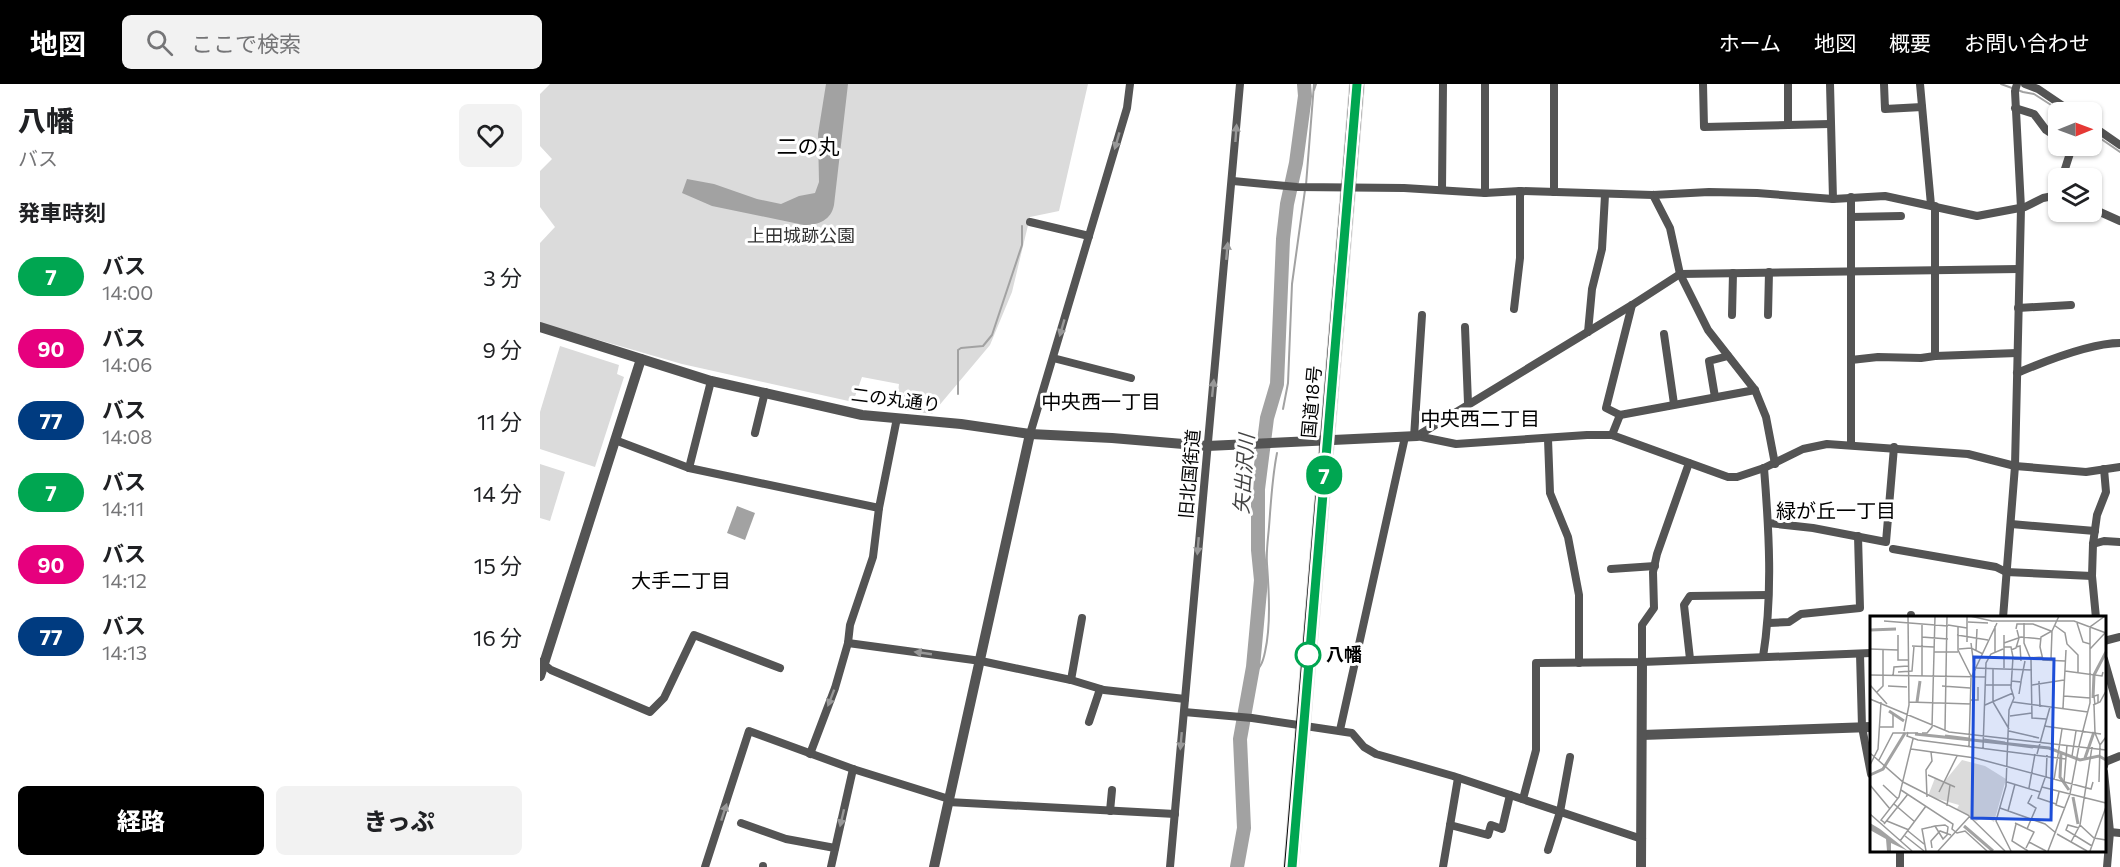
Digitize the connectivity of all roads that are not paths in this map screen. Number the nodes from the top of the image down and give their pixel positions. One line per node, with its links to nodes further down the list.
1 (1130, 84): 40 (street, one-way to 40)
2 (1240, 84): 22 (street, 旧北国街道, one-way to 2)
3 (1357, 84): 23 (highway, 国道18号)
4 (1443, 84): 24 (street)
5 (1485, 84): 27 (street)
6 (1554, 84): 26 (street)
7 (1703, 84): 18 (street)
8 (1788, 84): 18 (street)
9 (1830, 84): 17 (street)
10 (1884, 84): 15 (street)
11 (1920, 84): 15 (street)
12 (2017, 84): 16 (street)
13 (2025, 84): 14 (street)
14 (2058, 102)
15 (1922, 107): 33 (street)
16 (2015, 108): 19 (street); 34 (street)
17 (1830, 124): 18 (street); 32 (street)
18 (1788, 125)
19 (2048, 131)
20 (2102, 133): 21 (street)
21 (2120, 145)
22 (1233, 181): 23 (street); 83 (street, 旧北国街道, one-way to 22)
23 (1348, 188): 24 (street); 81 (highway, 国道18号)
24 (1442, 190): 27 (street)
25 (1520, 190): 26 (street); 27 (street); 50 (street)
26 (1554, 192): 28 (street)
27 (1485, 193)
28 (1605, 195): 29 (street); 56 (street)
29 (1653, 195): 32 (street); 46 (street)
30 (1851, 197): 32 (street); 33 (street); 37 (street)
31 (2048, 197): 34 (street)
32 (1833, 199)
33 (1933, 205): 34 (street); 42 (street)
34 (2020, 208): 41 (street)
35 (2102, 213): 38 (street)
36 (1901, 216): 37 (street)
37 (1851, 217): 43 (street)
38 (2120, 221)
39 (1030, 222): 40 (street)
40 (1089, 236): 62 (street, one-way to 62)
41 (2019, 269): 42 (street); 49 (street)
42 (1935, 270): 43 (street); 61 (street)
43 (1851, 271): 44 (street); 64 (street)
44 (1769, 272): 45 (street); 53 (street)
45 (1733, 273): 46 (street); 52 (street)
46 (1680, 274): 47 (street); 60 (street)
47 (1632, 305): 56 (street); 73 (street)
48 (2071, 305): 49 (street)
49 (2018, 308): 59 (street)
50 (1514, 309)
51 (1422, 315): 78 (street)
52 (1732, 315)
53 (1768, 315)
54 (540, 327): 63 (street, 二の丸通り)
55 (1465, 327): 71 (street)
56 (1588, 332): 71 (street)
57 (1664, 334): 72 (street)
58 (2120, 343): 65 (street)
59 (2018, 353): 61 (street); 65 (street)
60 (1728, 356): 68 (street); 70 (street)
61 (1935, 356): 64 (street)
62 (1053, 358): 66 (street); 76 (street)
63 (641, 359): 67 (street, 二の丸通り); 80 (street)
64 (1851, 360): 82 (street)
65 (2017, 373): 87 (street)
66 (1131, 378)
67 (711, 381): 69 (street, 二の丸通り); 89 (street)
68 (1755, 390): 70 (street); 86 (street)
69 (765, 392): 74 (street, 二の丸通り); 75 (street)
70 (1716, 397): 72 (street)
71 (1468, 403): 78 (street)
72 (1674, 404): 73 (street)
73 (1620, 415): 77 (street)
74 (897, 418): 76 (street, 二の丸通り); 92 (street)
75 (755, 433)
76 (1030, 434): 83 (street, 二の丸通り); 116 (street)
77 (1612, 435): 79 (street); 85 (street)
78 (1412, 437): 79 (street); 81 (street); 131 (street)
79 (1548, 439): 119 (street)
80 (615, 440): 89 (street); 117 (street)
81 (1327, 441): 83 (street, 二の丸通り); 129 (highway, 国道18号)
82 (1851, 445): 84 (street); 86 (street)
83 (1207, 446): 125 (street, 旧北国街道, one-way to 125)
84 (1894, 447): 87 (street); 96 (street)
85 (1689, 464): 90 (street); 100 (street)
86 (1775, 464): 90 (street)
87 (2015, 466): 91 (street); 94 (street)
88 (2120, 467): 91 (street)
89 (689, 468): 92 (street)
90 (1764, 468): 93 (street)
91 (2104, 469): 95 (street)
92 (879, 508): 111 (street)
93 (1768, 523): 96 (street); 104 (street)
94 (2011, 524): 95 (street); 102 (street)
95 (2095, 531): 98 (street)
96 (1858, 536): 108 (street)
97 (2120, 542): 98 (street)
98 (2093, 544): 103 (street)
99 (1893, 549): 102 (street)
100 (1655, 566): 101 (street); 118 (street)
101 (1611, 569)
102 (2006, 572): 103 (street); 105 (street)
103 (2092, 576): 106 (street)
104 (1768, 595): 108 (street); 115 (street)
105 (2003, 616)
106 (2096, 616)
107 (1082, 618): 123 (street)
108 (1768, 623): 114 (street)
109 (2120, 637): 110 (street)
110 (2105, 641)
111 (848, 642): 116 (street, one-way to 111); 133 (street, one-way to 133)
112 (1870, 653): 113 (street)
113 (1860, 654): 114 (street); 130 (street)
114 (1763, 657): 115 (street)
115 (1690, 659): 118 (street)
116 (981, 661): 123 (street); 144 (street)
117 (542, 662): 121 (street); 122 (street)
118 (1642, 662): 119 (street); 132 (street)
119 (1579, 663): 143 (street)
120 (2105, 666): 127 (street)
121 (780, 668)
122 (540, 676)
123 (1071, 680): 124 (street)
124 (1100, 689): 125 (street); 128 (street)
125 (1185, 699): 126 (street, 旧北国街道)
126 (1184, 712): 129 (street); 147 (street, 旧北国街道, one-way to 147)
127 (2120, 715)
128 (1089, 722)
129 (1302, 726): 131 (street); 159 (highway, 国道18号)
130 (1866, 727): 132 (street); 137 (street)
131 (1340, 730): 139 (street)
132 (1642, 735): 152 (street)
133 (810, 754): 138 (street); 155 (street, one-way to 133)
134 (2120, 756): 136 (street)
135 (1570, 757): 146 (street)
136 (2105, 762)
137 (1870, 765)
138 (854, 769): 144 (street); 153 (street, one-way to 153)
139 (1458, 778): 142 (street); 149 (street)
140 (2105, 789): 150 (street)
141 (1112, 790): 145 (street)
142 (1510, 795): 143 (street); 149 (street)
143 (1523, 799): 146 (street)
144 (949, 801): 145 (street); 157 (street)
145 (1110, 812): 147 (street)
146 (1560, 812): 152 (street); 154 (street)
147 (1174, 814): 158 (street, 旧北国街道)
148 (741, 823): 153 (street)
149 (1450, 825): 160 (street)
150 (2110, 832): 151 (street); 162 (street)
151 (2120, 833)
152 (1642, 839): 161 (street)
153 (836, 848): 156 (street)
154 (1548, 850)
155 (705, 867)
156 (831, 867)
157 (934, 867)
158 (1170, 867)
159 (1292, 867)
160 (1443, 867)
161 (1641, 867)
162 (2107, 867)

